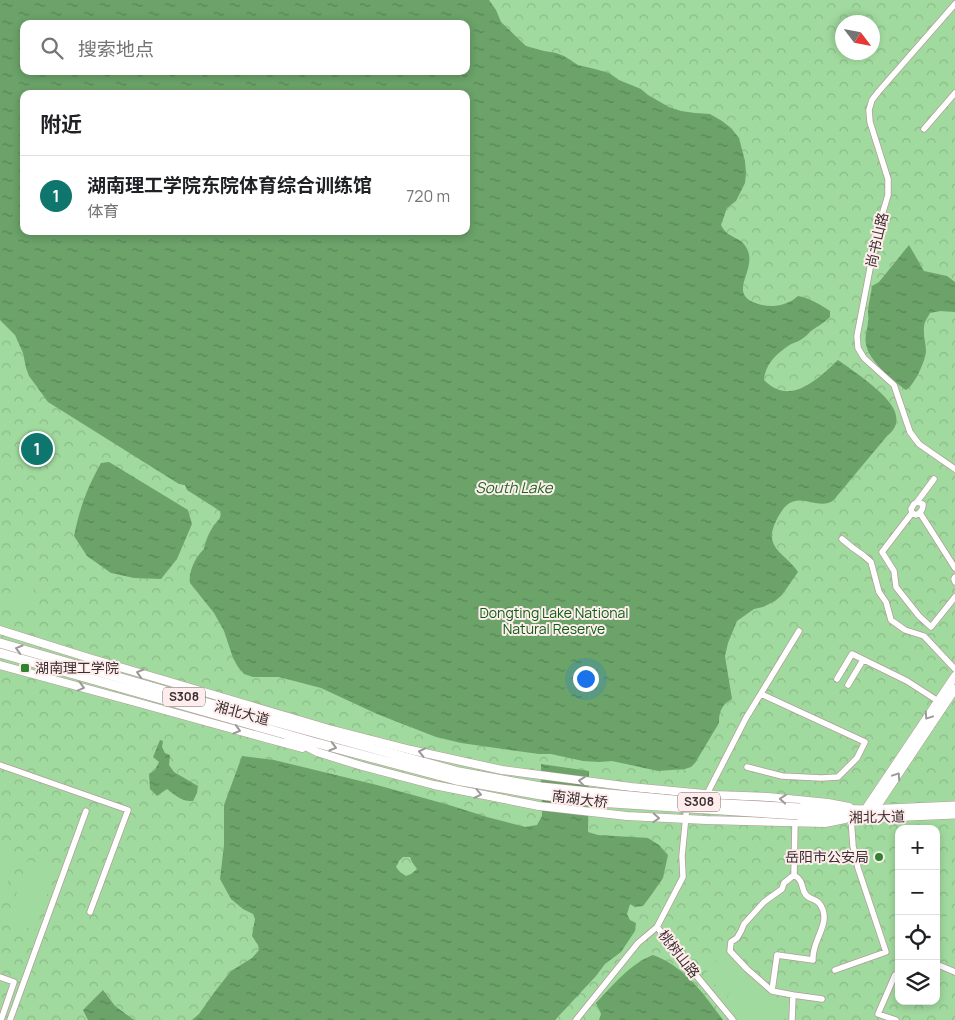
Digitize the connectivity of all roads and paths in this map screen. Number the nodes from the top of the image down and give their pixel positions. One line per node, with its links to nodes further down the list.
1 (955, 4): 4 (street, 尚书山路)
2 (955, 93): 3 (street)
3 (924, 129)
4 (955, 469)
5 (934, 479): 6 (street)
6 (917, 502): 7 (street); 8 (street)
7 (920, 512): 8 (street); 10 (street)
8 (912, 513): 13 (street)
9 (842, 539): 20 (street)
10 (955, 568)
11 (955, 577): 12 (street)
12 (955, 582)
13 (955, 597)
14 (0, 630): 27 (main road, one-way to 14)
15 (799, 631): 25 (street)
16 (0, 643): 27 (highway, 湘北大道 / S308, one-way to 16)
17 (0, 653): 28 (highway, 湘北大道 / S308)
18 (863, 660): 22 (street); 23 (street); 26 (street)
19 (0, 665): 30 (main road, one-way to 30)
20 (955, 669)
21 (955, 676): 26 (main road)
22 (837, 679)
23 (848, 685)
24 (955, 689): 40 (main road, one-way to 24)
25 (761, 694): 35 (street); 37 (street)
26 (938, 701): 40 (main road, one-way to 40)
27 (290, 722): 29 (highway, 湘北大道 / S308); 29 (main road)
28 (275, 731): 29 (highway, 湘北大道 / S308); 31 (main road)
29 (317, 734): 31 (main road); 32 (highway, 湘北大道 / S308)
30 (267, 739): 31 (main road); 33 (main road)
31 (294, 740): 33 (main road)
32 (369, 748): 36 (main road, one-way to 32); 42 (highway, 南湖大桥 / S308, bridge)
33 (317, 752): 44 (main road, one-way to 44)
34 (0, 765): 47 (street)
35 (747, 767)
36 (688, 792): 37 (main road); 44 (street, 桃树山路)
37 (707, 794): 40 (main road, one-way to 37); 45 (main road)
38 (955, 806): 40 (highway, 湘北大道 / S308)
39 (86, 811): 58 (street)
40 (870, 814): 41 (highway, 湘北大道 / S308); 42 (highway, 湘北大道 / S308); 43 (highway, 湘北大道 / S308)
41 (955, 814)
42 (798, 815): 43 (highway, 湘北大道 / S308); 45 (main road); 46 (street)
43 (851, 818): 50 (street)
44 (686, 819): 45 (main road); 48 (street, 桃树山路)
45 (706, 820)
46 (794, 875): 54 (street); 54 (street)
47 (90, 912)
48 (657, 928): 59 (street); 60 (street, 桃树山路)
49 (940, 966): 51 (street)
50 (835, 970)
51 (955, 972)
52 (0, 977): 57 (street)
53 (895, 977): 62 (street)
54 (772, 991): 55 (street)
55 (793, 994): 56 (street); 61 (street)
56 (822, 999)
57 (1, 1020)
58 (10, 1020)
59 (576, 1020)
60 (733, 1020)
61 (792, 1020)
62 (896, 1020)

